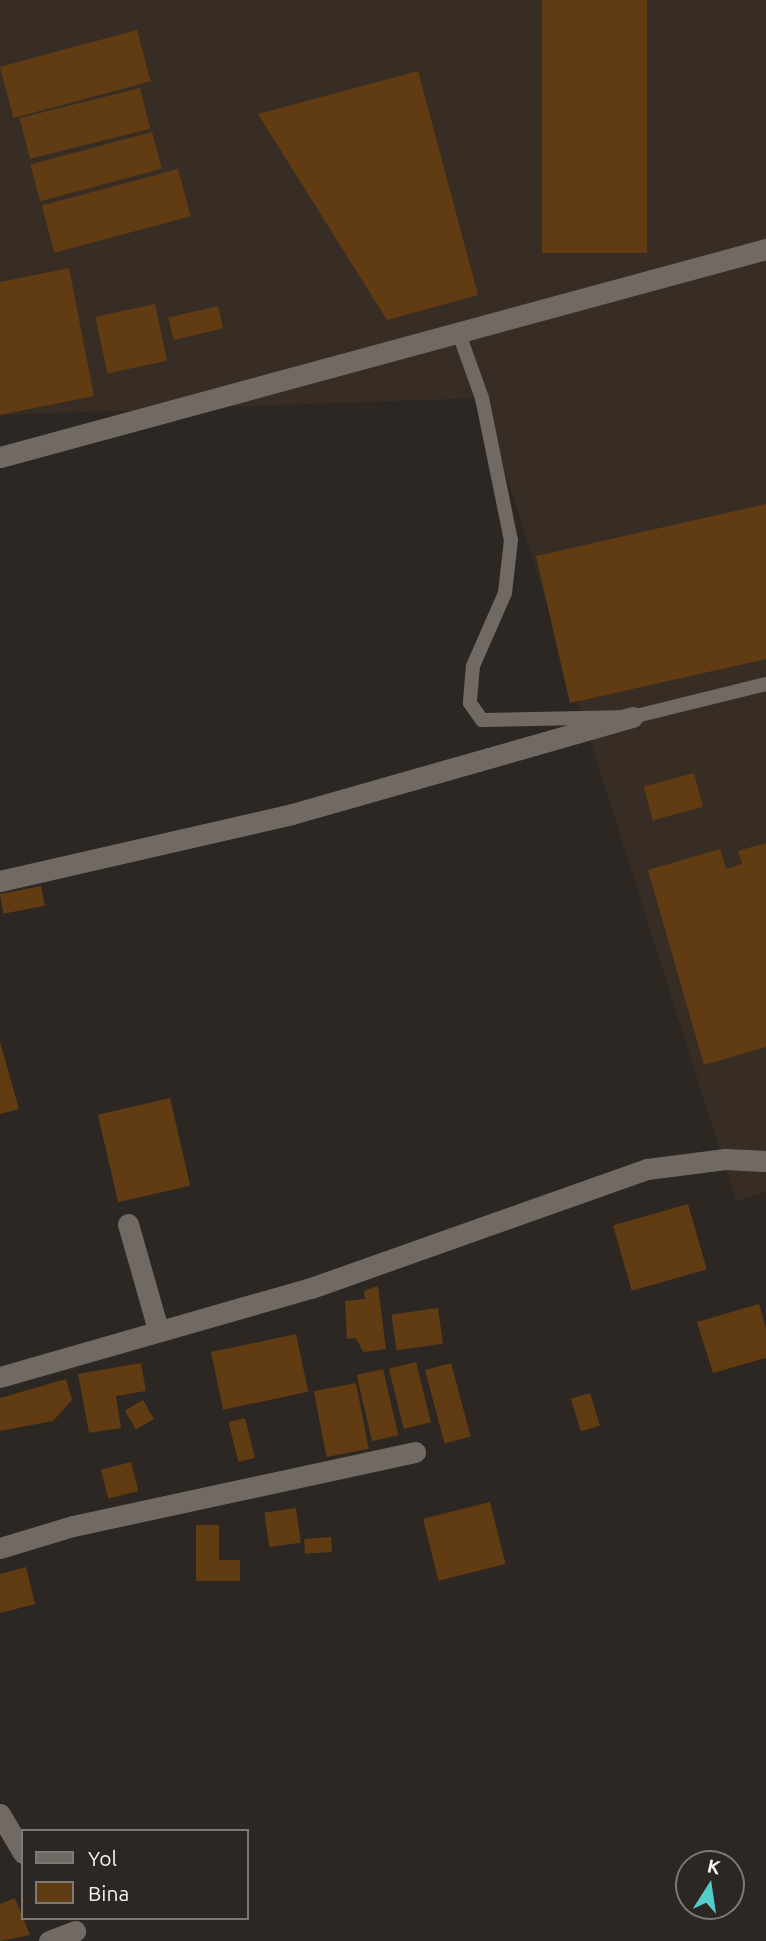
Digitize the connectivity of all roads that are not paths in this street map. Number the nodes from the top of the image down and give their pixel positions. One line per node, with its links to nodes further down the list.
1 (766, 249): 2 (street)
2 (458, 331): 3 (street); 5 (lane)
3 (0, 457)
4 (766, 684): 5 (lane)
5 (632, 717): 6 (street)
6 (0, 881)
7 (766, 1161): 9 (street)
8 (128, 1224): 9 (street)
9 (158, 1329): 10 (street)
10 (0, 1377)
11 (415, 1452): 12 (street)
12 (0, 1548)
13 (0, 1814): 14 (street)
14 (5, 1837): 15 (street)
15 (21, 1851)
16 (74, 1930): 17 (street)
17 (49, 1941)

